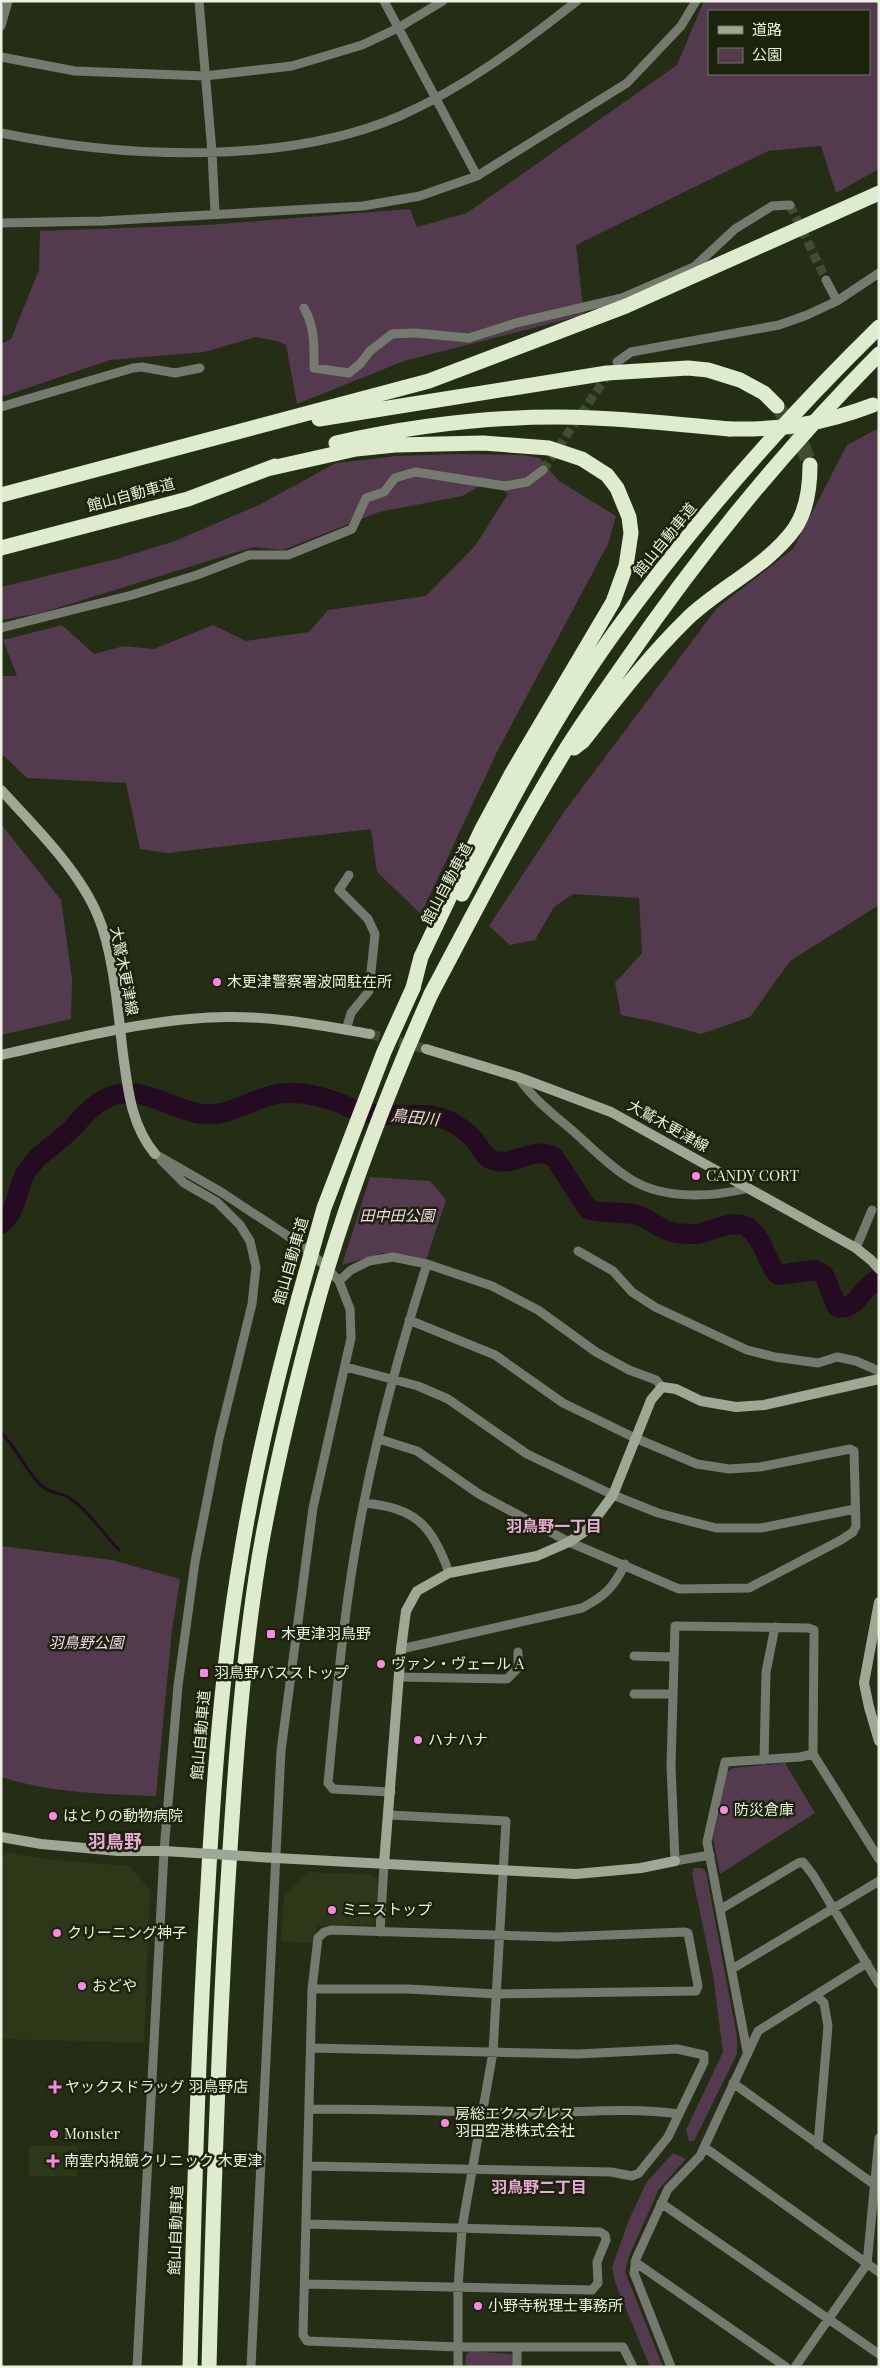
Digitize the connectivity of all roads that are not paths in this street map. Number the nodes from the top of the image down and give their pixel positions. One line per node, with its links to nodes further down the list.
1 (8, 1): 7 (street)
2 (199, 1): 10 (street)
3 (384, 1): 8 (street)
4 (443, 1): 8 (street)
5 (577, 1): 11 (street)
6 (696, 1): 14 (street)
7 (1, 26)
8 (398, 28): 10 (street); 11 (street)
9 (1, 57): 10 (street)
10 (205, 76): 13 (street)
11 (436, 98): 13 (street); 14 (street)
12 (1, 133): 13 (street)
13 (212, 152): 17 (street)
14 (477, 176): 17 (street)
15 (879, 194): 30 (highway)
16 (790, 205): 22 (street)
17 (214, 213): 18 (street)
18 (1, 223)
19 (879, 273): 21 (street)
20 (826, 280): 21 (street)
21 (837, 301): 25 (street)
22 (304, 308)
23 (879, 327): 40 (highway, 館山自動車道)
24 (879, 354): 37 (highway)
25 (617, 362)
26 (200, 368): 29 (street)
27 (876, 404): 32 (highway, bridge)
28 (777, 406): 30 (highway)
29 (1, 407)
30 (226, 435): 34 (highway)
31 (810, 466): 37 (highway)
32 (267, 469): 35 (highway, 館山自動車道); 40 (highway)
33 (543, 470): 36 (street)
34 (1, 495)
35 (1, 548)
36 (1, 628)
37 (560, 758): 130 (highway, bridge)
38 (1, 790): 41 (street, 大鷲木更津線)
39 (349, 875): 42 (street)
40 (413, 988): 129 (highway, 館山自動車道, bridge)
41 (120, 1029): 42 (street, 大鷲木更津線); 45 (street); 47 (street)
42 (346, 1030): 43 (street, 大鷲木更津線)
43 (370, 1034)
44 (426, 1049): 46 (street, 大鷲木更津線)
45 (1, 1055)
46 (518, 1077): 48 (street, 大鷲木更津線); 48 (street)
47 (155, 1154): 55 (street); 85 (street)
48 (748, 1188): 50 (street, 大鷲木更津線)
49 (872, 1210): 50 (street)
50 (856, 1248): 52 (street, 大鷲木更津線)
51 (578, 1251): 58 (street)
52 (875, 1257): 54 (street, 大鷲木更津線)
53 (427, 1264): 55 (street); 56 (street); 61 (street)
54 (879, 1269)
55 (339, 1281): 57 (street)
56 (409, 1320): 59 (street); 62 (street)
57 (346, 1368): 59 (street); 87 (street)
58 (879, 1371)
59 (394, 1379): 63 (street); 64 (street)
60 (879, 1379): 61 (street)
61 (662, 1387): 62 (street)
62 (635, 1438): 64 (street); 66 (street)
63 (379, 1439): 65 (street); 67 (street)
64 (613, 1494): 66 (street); 67 (street)
65 (364, 1503): 69 (street); 82 (street)
66 (855, 1509): 68 (street)
67 (569, 1542): 68 (street); 69 (street)
68 (625, 1564): 72 (street)
69 (449, 1573): 72 (street)
70 (879, 1602): 79 (street)
71 (775, 1627): 75 (street); 80 (street); 81 (street)
72 (401, 1649): 76 (street)
73 (518, 1652): 76 (street)
74 (634, 1656): 75 (street)
75 (674, 1657): 78 (street)
76 (399, 1677): 82 (street)
77 (634, 1694): 78 (street)
78 (673, 1694): 89 (street)
79 (879, 1741)
80 (813, 1754): 81 (street); 88 (street)
81 (764, 1760): 86 (street)
82 (391, 1792): 83 (street)
83 (389, 1815): 90 (street); 91 (street)
84 (1, 1837): 85 (street)
85 (164, 1851): 87 (street, bridge); 128 (street)
86 (710, 1855): 89 (street); 93 (street)
87 (275, 1858): 90 (street); 131 (street)
88 (879, 1859)
89 (674, 1861): 91 (street)
90 (384, 1864): 91 (street); 95 (street)
91 (504, 1870): 96 (street)
92 (879, 1881): 94 (street)
93 (720, 1909): 94 (street); 98 (street)
94 (834, 1909): 97 (street); 98 (street)
95 (380, 1932): 96 (street); 100 (street)
96 (500, 1935): 101 (street); 101 (street)
97 (867, 1964): 99 (street); 102 (street)
98 (732, 1970): 104 (street)
99 (879, 1984)
100 (312, 1989): 101 (street); 103 (street)
101 (497, 1994): 105 (street)
102 (818, 1996): 104 (street); 111 (street)
103 (311, 2048): 105 (street); 107 (street)
104 (747, 2051): 106 (street)
105 (493, 2052): 108 (street); 109 (street)
106 (733, 2083): 111 (street); 112 (street)
107 (311, 2109): 108 (street); 113 (street)
108 (484, 2110): 109 (street); 114 (street)
109 (679, 2114): 114 (street)
110 (879, 2138): 115 (street)
111 (818, 2145): 115 (street)
112 (704, 2147): 116 (street); 120 (street)
113 (308, 2166): 114 (street); 117 (street)
114 (471, 2168): 118 (street)
115 (875, 2185): 120 (street)
116 (661, 2204): 119 (street); 124 (street)
117 (306, 2224): 118 (street); 122 (street)
118 (462, 2228): 123 (street); 123 (street)
119 (635, 2262): 135 (street); 136 (street)
120 (866, 2264): 121 (street); 124 (street)
121 (879, 2272)
122 (305, 2284): 123 (street); 125 (street)
123 (458, 2288): 125 (street)
124 (828, 2319): 127 (street); 137 (street)
125 (458, 2347): 126 (street); 132 (street)
126 (517, 2347): 133 (street); 134 (street)
127 (879, 2354)
128 (137, 2367)
129 (190, 2367)
130 (209, 2367)
131 (251, 2367)
132 (458, 2367)
133 (517, 2367)
134 (633, 2367)
135 (672, 2367)
136 (786, 2367)
137 (796, 2367)

